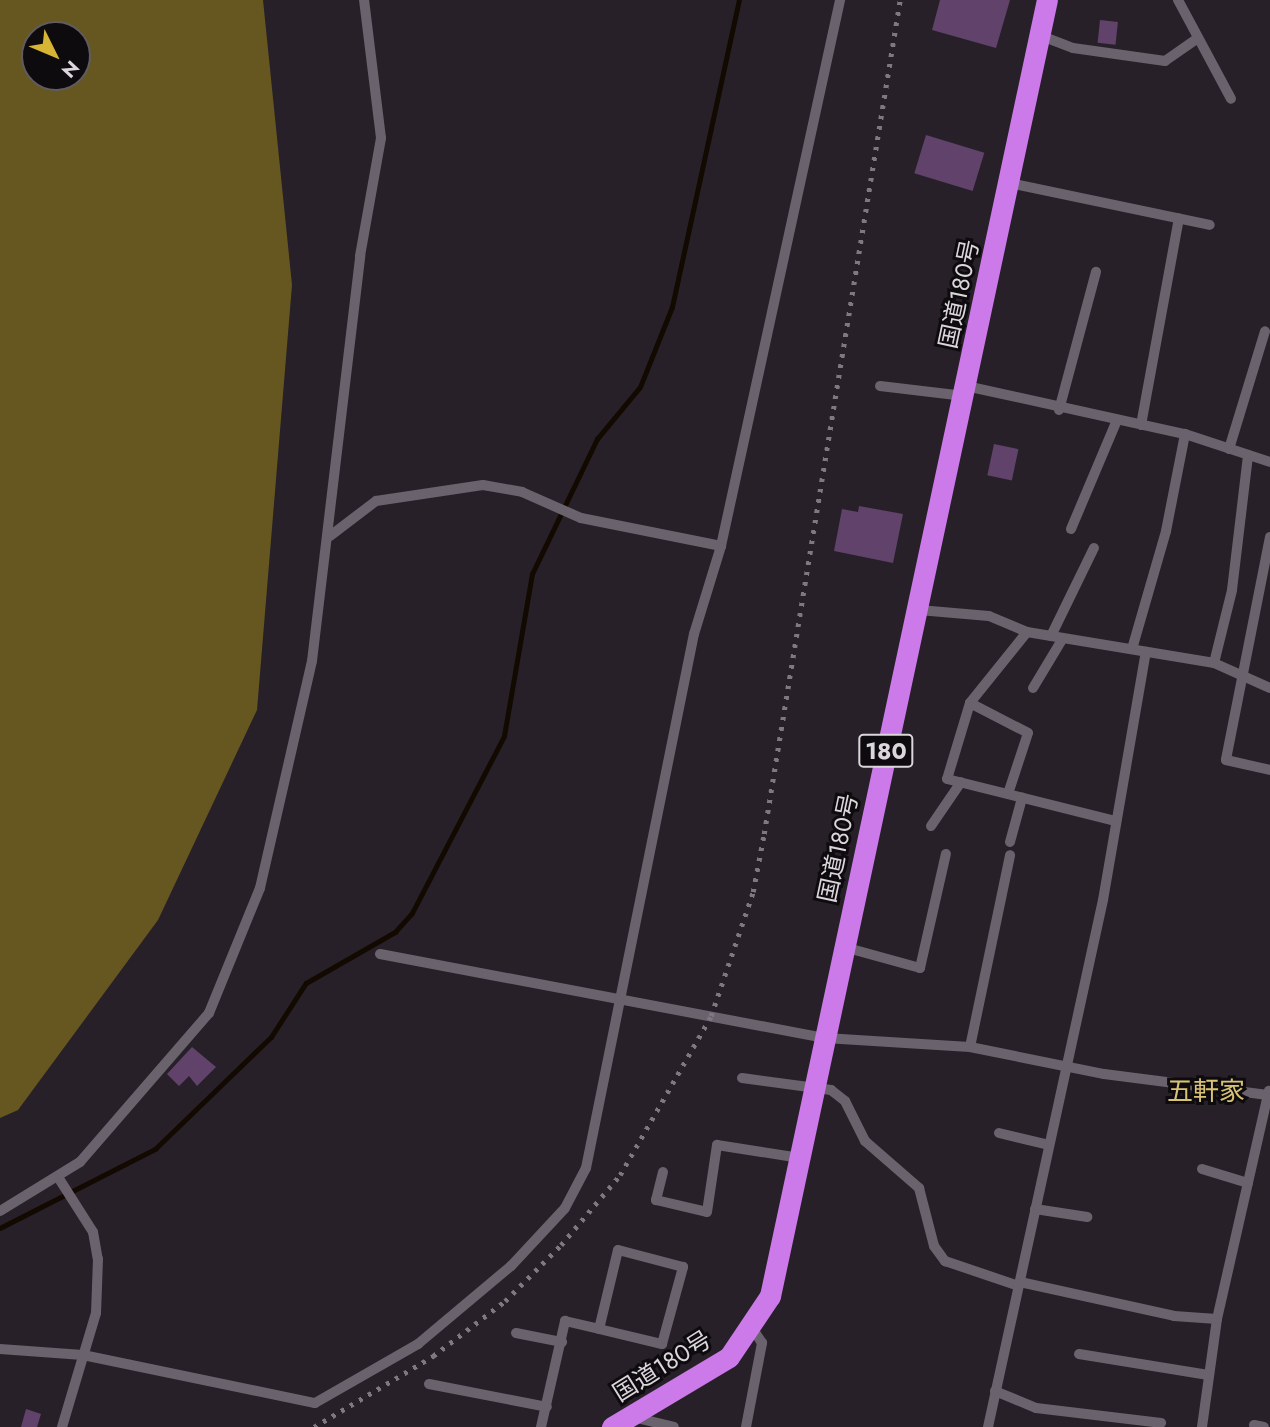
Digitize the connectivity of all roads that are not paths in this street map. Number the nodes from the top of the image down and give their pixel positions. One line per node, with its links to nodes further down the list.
1 (364, 0): 23 (street)
2 (840, 0): 25 (street)
3 (1047, 0): 5 (highway, 国道180号 / 180)
4 (1178, 0): 6 (street)
5 (1040, 35): 6 (street); 8 (highway, 国道180号 / 180)
6 (1198, 38): 7 (street)
7 (1231, 99)
8 (1009, 183): 9 (street); 14 (highway, 国道180号 / 180)
9 (1179, 218): 10 (street); 17 (street)
10 (1210, 225)
11 (1096, 272): 15 (street)
12 (1265, 331): 19 (street)
13 (880, 386): 14 (street)
14 (965, 391): 15 (street); 27 (highway, 国道180号 / 180)
15 (1059, 410): 16 (street)
16 (1117, 420): 17 (street); 22 (street)
17 (1142, 425): 18 (street)
18 (1185, 435): 19 (street); 30 (street)
19 (1229, 449): 20 (street)
20 (1248, 455): 21 (street); 32 (street)
21 (1270, 462)
22 (1070, 529)
23 (330, 536): 25 (street); 60 (street)
24 (1270, 537): 33 (street)
25 (721, 546): 48 (street)
26 (1094, 548): 29 (street)
27 (919, 610): 28 (street); 46 (highway, 国道180号 / 180)
28 (1027, 632): 29 (street); 36 (street)
29 (1057, 637): 30 (street); 34 (street)
30 (1132, 649): 31 (street)
31 (1146, 652): 32 (street); 41 (street)
32 (1214, 663): 33 (street)
33 (1241, 677): 35 (street); 37 (street)
34 (1033, 688)
35 (1270, 688)
36 (970, 703): 38 (street); 39 (street)
37 (1270, 769)
38 (961, 782): 39 (street); 42 (street)
39 (1008, 794): 40 (street)
40 (1022, 798): 41 (street); 43 (street)
41 (1115, 821): 51 (street)
42 (931, 826)
43 (1010, 842)
44 (946, 854): 46 (street)
45 (1010, 855): 50 (street)
46 (844, 947): 49 (highway, 国道180号 / 180)
47 (380, 954): 48 (street)
48 (620, 998): 49 (street); 73 (street)
49 (825, 1038): 50 (street); 53 (highway, 国道180号 / 180)
50 (970, 1047): 51 (street)
51 (1066, 1066): 54 (street); 56 (street)
52 (742, 1078): 53 (street)
53 (815, 1087): 57 (highway, 国道180号 / 180); 65 (street)
54 (1269, 1098): 61 (street)
55 (999, 1133): 56 (street)
56 (1049, 1145): 62 (street)
57 (800, 1158): 59 (street); 68 (highway, 国道180号 / 180)
58 (1202, 1170): 61 (street)
59 (663, 1172)
60 (58, 1177): 63 (street); 73 (street)
61 (1248, 1183): 66 (street)
62 (1035, 1209): 64 (street); 65 (street)
63 (0, 1211)
64 (1087, 1217)
65 (1019, 1284): 66 (street); 76 (street)
66 (1217, 1319): 74 (street)
67 (598, 1329): 67 (street); 70 (street)
68 (753, 1329): 78 (highway, 国道180号 / 180); 83 (street)
69 (516, 1333): 70 (street)
70 (562, 1342): 77 (street)
71 (0, 1349): 73 (street)
72 (1079, 1354): 74 (street)
73 (83, 1355): 80 (street)
74 (1208, 1375): 85 (street)
75 (429, 1384): 77 (street)
76 (995, 1391): 79 (street); 84 (street)
77 (547, 1407): 81 (street)
78 (622, 1422): 82 (street)
79 (1161, 1423)
80 (62, 1427)
81 (541, 1427)
82 (674, 1427)
83 (746, 1427)
84 (988, 1427)
85 (1202, 1427)

